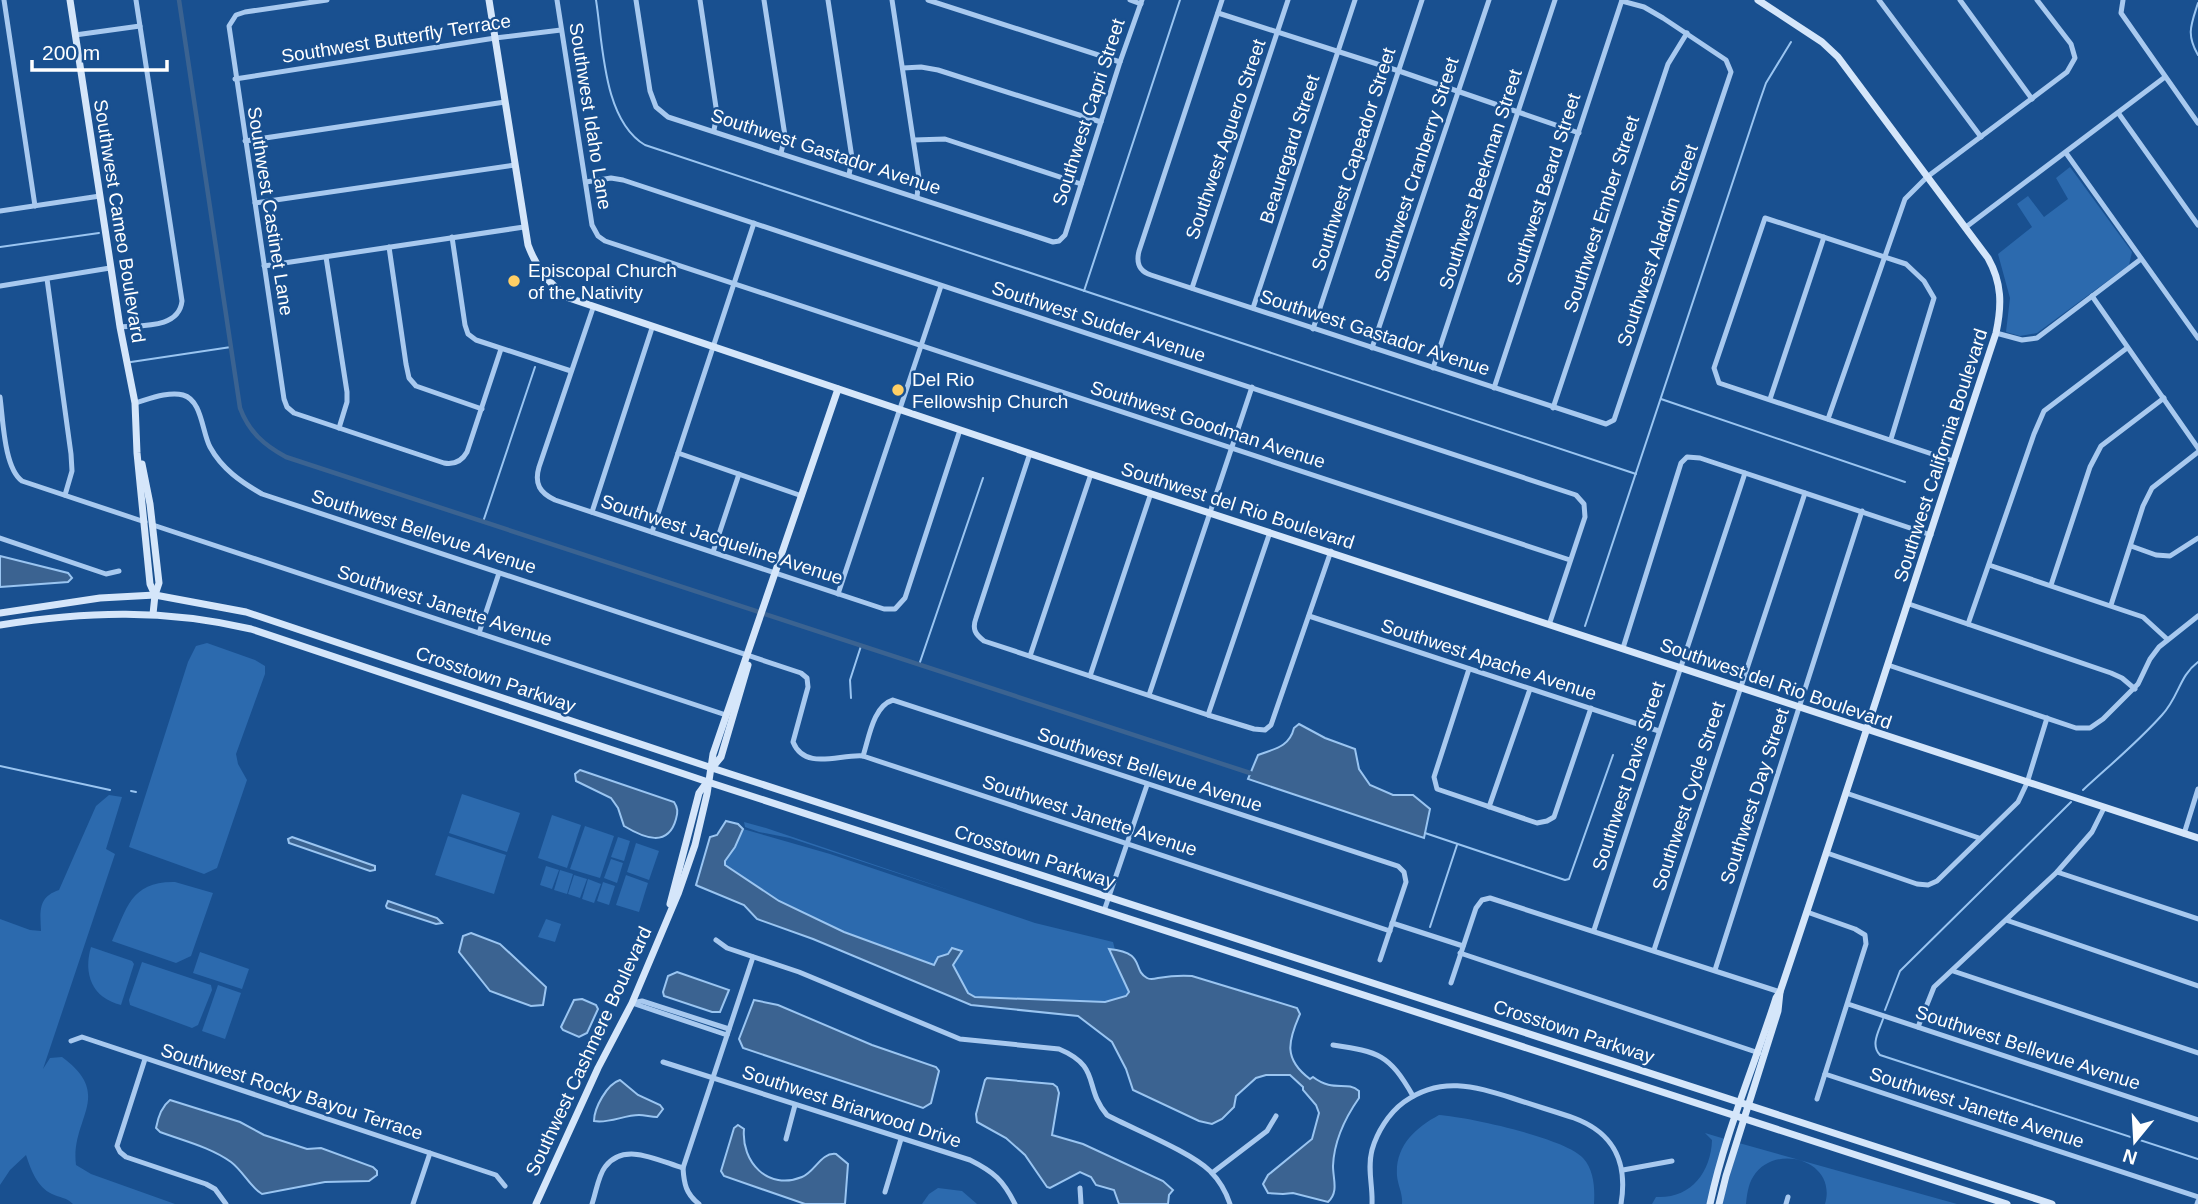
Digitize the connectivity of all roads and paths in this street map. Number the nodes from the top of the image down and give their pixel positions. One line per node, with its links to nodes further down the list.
1 (4, 0): 62 (street)
2 (70, 0): 32 (street, Southwest Cameo Boulevard)
3 (136, 0): 28 (street)
4 (327, 0): 39 (street, Southwest Castinet Lane)
5 (489, 0): 33 (street, Southwest del Rio Boulevard)
6 (557, 0): 29 (street, Southwest Idaho Lane)
7 (636, 0): 47 (street, Southwest Gastador Avenue)
8 (700, 0): 47 (street)
9 (764, 0): 52 (street)
10 (828, 0): 55 (street)
11 (892, 0): 36 (street)
12 (928, 0): 35 (street)
13 (1130, 0): 26 (street)
14 (1223, 0): 27 (street)
15 (1288, 0): 30 (street, Southwest Aguero Street)
16 (1355, 0): 34 (street, Beauregard Street)
17 (1422, 0): 37 (street, Southwest Capeador Street)
18 (1489, 0): 40 (street, Southwest Cranberry Street)
19 (1555, 0): 43 (street, Southwest Beekman Street)
20 (1622, 0): 31 (street); 48 (street, Southwest Beard Street)
21 (1758, 0): 56 (street, Southwest California Boulevard)
22 (1879, 0): 49 (street)
23 (1960, 0): 41 (street)
24 (2037, 0): 41 (street)
25 (2123, 0): 38 (street)
26 (1142, 2): 35 (street, Southwest Capri Street)
27 (1218, 13): 30 (street); 82 (street, Southwest Gastador Avenue)
28 (140, 26): 32 (street); 86 (street)
29 (561, 30): 33 (street, Southwest Butterfly Terrace); 57 (street, Southwest Idaho Lane)
30 (1277, 33): 34 (street); 82 (street, Southwest Aguero Street)
31 (1687, 33): 105 (street, Southwest Ember Street); 109 (street, Southwest Aladdin Street)
32 (75, 35): 59 (street, Southwest Cameo Boulevard)
33 (495, 38): 39 (street, Southwest Butterfly Terrace); 42 (street, Southwest del Rio Boulevard)
34 (1338, 52): 37 (street); 85 (street, Beauregard Street)
35 (1120, 62): 45 (street, Southwest Capri Street)
36 (904, 68): 45 (street); 50 (street)
37 (1399, 71): 40 (street); 88 (street, Southwest Capeador Street)
38 (2165, 77): 44 (street); 46 (street)
39 (235, 79): 51 (street, Southwest Castinet Lane)
40 (1458, 92): 43 (street); 93 (street, Southwest Cranberry Street)
41 (2032, 99): 49 (street)
42 (505, 102): 51 (street); 54 (street, Southwest del Rio Boulevard)
43 (1519, 112): 48 (street); 96 (street, Southwest Beekman Street)
44 (2119, 114): 53 (street); 65 (street)
45 (1101, 122): 58 (street, Southwest Capri Street)
46 (2198, 122)
47 (714, 130): 52 (street, Southwest Gastador Avenue)
48 (1579, 133): 99 (street, Southwest Beard Street)
49 (1981, 137): 56 (street)
50 (914, 140): 58 (street); 60 (street)
51 (245, 141): 61 (street, Southwest Castinet Lane)
52 (781, 153): 55 (street, Southwest Gastador Avenue)
53 (2066, 153): 67 (street); 75 (street)
54 (515, 165): 61 (street); 66 (street, Southwest del Rio Boulevard)
55 (849, 175): 60 (street, Southwest Gastador Avenue)
56 (1927, 177): 67 (street, Southwest California Boulevard); 73 (street)
57 (586, 182): 64 (street, Southwest Sudder Avenue); 69 (street, Southwest Idaho Lane)
58 (1082, 184): 68 (street, Southwest Capri Street)
59 (100, 196): 62 (street); 77 (street, Southwest Cameo Boulevard)
60 (917, 197): 68 (street, Southwest Gastador Avenue)
61 (255, 203): 76 (street, Southwest Castinet Lane)
62 (35, 206): 63 (street)
63 (0, 211)
64 (754, 223): 79 (street); 81 (street, Southwest Sudder Avenue)
65 (2198, 225)
66 (524, 227): 70 (street); 84 (street, Southwest del Rio Boulevard)
67 (1966, 227): 89 (street, Southwest California Boulevard)
68 (1065, 234)
69 (598, 236): 79 (street, Southwest Goodman Avenue)
70 (452, 237): 72 (street); 95 (street)
71 (1824, 237): 73 (street); 103 (street); 103 (street)
72 (390, 247): 74 (street); 106 (street)
73 (1884, 256): 108 (street); 112 (street)
74 (326, 257): 76 (street); 110 (street)
75 (2141, 259): 83 (street); 90 (street)
76 (264, 266): 110 (street, Southwest Castinet Lane)
77 (110, 268): 78 (street); 86 (street, Southwest Cameo Boulevard)
78 (47, 279): 80 (street); 124 (street)
79 (734, 284): 91 (street, Southwest Goodman Avenue); 92 (street)
80 (0, 286)
81 (941, 286): 91 (street); 98 (street, Southwest Sudder Avenue)
82 (1192, 289): 85 (street, Southwest Gastador Avenue)
83 (2092, 296): 89 (street); 94 (street)
84 (593, 308): 87 (street, Southwest del Rio Boulevard); 97 (street)
85 (1253, 308): 88 (street, Southwest Gastador Avenue)
86 (120, 327): 104 (street, Southwest Cameo Boulevard)
87 (652, 328): 92 (street, Southwest del Rio Boulevard); 126 (street)
88 (1313, 329): 93 (street, Southwest Gastador Avenue)
89 (1996, 332): 118 (street, Southwest California Boulevard)
90 (2198, 338)
91 (921, 344): 107 (street); 114 (street, Southwest Goodman Avenue)
92 (712, 348): 100 (street, Southwest del Rio Boulevard); 116 (street)
93 (1373, 348): 96 (street, Southwest Gastador Avenue)
94 (2127, 348): 102 (street); 140 (street)
95 (501, 349): 97 (street); 106 (street)
96 (1433, 368): 99 (street, Southwest Gastador Avenue)
97 (571, 371): 126 (street, Southwest Jacqueline Avenue)
98 (1252, 387): 114 (street); 139 (street, Southwest Sudder Avenue)
99 (1494, 388): 105 (street, Southwest Gastador Avenue)
100 (838, 389): 107 (street, Southwest del Rio Boulevard); 125 (street, Southwest Cashmere Boulevard)
101 (0, 397): 124 (street)
102 (2164, 398): 115 (street); 144 (street)
103 (1770, 399): 108 (street)
104 (135, 403): 113 (street, Southwest Cameo Boulevard); 142 (street, Southwest Bellevue Avenue)
105 (1553, 408): 109 (street, Southwest Gastador Avenue)
106 (481, 409): 110 (street)
107 (900, 409): 111 (street, Southwest del Rio Boulevard); 145 (street)
108 (1828, 419): 112 (street)
109 (1606, 424)
110 (339, 428)
111 (960, 429): 117 (street, Southwest del Rio Boulevard); 145 (street, Southwest Jacqueline Avenue)
112 (1891, 439): 118 (street)
113 (137, 446): 129 (street, Southwest Cameo Boulevard); 130 (street, Southwest Cameo Boulevard)
114 (1230, 449): 127 (street); 139 (street, Southwest Goodman Avenue)
115 (2198, 450): 136 (street)
116 (678, 453): 120 (street); 131 (street)
117 (1030, 453): 121 (street, Southwest del Rio Boulevard); 160 (street)
118 (1953, 461): 133 (street, Southwest California Boulevard)
119 (1745, 473): 123 (street); 158 (street); 162 (street, Southwest Davis Street)
120 (739, 474): 125 (street); 138 (street)
121 (1091, 474): 122 (street, Southwest del Rio Boulevard); 160 (street)
122 (1151, 493): 127 (street, Southwest del Rio Boulevard); 164 (street)
123 (1805, 493): 128 (street); 165 (street, Southwest Cycle Street)
124 (65, 495): 129 (street)
125 (802, 496): 143 (street, Southwest Cashmere Boulevard)
126 (592, 512): 131 (street, Southwest Jacqueline Avenue)
127 (1211, 512): 132 (street, Southwest del Rio Boulevard); 168 (street)
128 (1862, 512): 133 (street); 169 (street, Southwest Day Street)
129 (145, 522): 146 (street, Southwest Cameo Boulevard)
130 (153, 525): 146 (street, Southwest Cameo Boulevard); 156 (street, Southwest Janette Avenue)
131 (652, 532): 138 (street, Southwest Jacqueline Avenue)
132 (1269, 532): 137 (street, Southwest del Rio Boulevard); 172 (street)
133 (1931, 534): 147 (street, Southwest California Boulevard)
134 (0, 538): 141 (street)
135 (2198, 538): 136 (street)
136 (2131, 546): 148 (street)
137 (1331, 551): 151 (street); 155 (street, Southwest del Rio Boulevard)
138 (713, 552): 143 (street, Southwest Jacqueline Avenue)
139 (1570, 560): 155 (street)
140 (1989, 565): 144 (street); 153 (street)
141 (119, 571)
142 (499, 573): 156 (street); 159 (street, Southwest Bellevue Avenue)
143 (776, 573): 145 (street, Southwest Jacqueline Avenue); 159 (street, Southwest Cashmere Boulevard)
144 (2051, 585): 148 (street)
145 (838, 594)
146 (155, 595): 149 (street, Crosstown Parkway); 150 (street, Southwest Cameo Boulevard); 178 (street, Crosstown Parkway)
147 (1909, 604): 153 (street); 161 (street, Southwest California Boulevard)
148 (2111, 605): 157 (street)
149 (0, 613)
150 (153, 614): 154 (street, Crosstown Parkway); 179 (street, Crosstown Parkway)
151 (1309, 616): 163 (street, Southwest Apache Avenue); 172 (street)
152 (2198, 616): 157 (street)
153 (1968, 624): 166 (street)
154 (0, 625)
155 (1549, 625): 158 (street, Southwest del Rio Boulevard)
156 (479, 633): 171 (street, Southwest Janette Avenue)
157 (2167, 639): 166 (street)
158 (1623, 648): 162 (street, Southwest del Rio Boulevard)
159 (749, 654): 171 (street, Southwest Cashmere Boulevard); 176 (street, Southwest Bellevue Avenue); 178 (street, Southwest Cashmere Boulevard)
160 (1030, 656): 164 (street)
161 (1888, 665): 173 (street); 174 (street, Southwest California Boulevard)
162 (1681, 668): 165 (street, Southwest del Rio Boulevard); 175 (street, Southwest Davis Street)
163 (1469, 669): 167 (street, Southwest Apache Avenue); 184 (street)
164 (1090, 676): 168 (street)
165 (1740, 688): 169 (street, Southwest del Rio Boulevard); 202 (street, Southwest Cycle Street)
166 (2135, 688): 173 (street)
167 (1530, 689): 170 (street, Southwest Apache Avenue); 184 (street)
168 (1149, 695): 172 (street)
169 (1799, 706): 174 (street, Southwest del Rio Boulevard); 206 (street, Southwest Day Street)
170 (1591, 708): 175 (street, Southwest Apache Avenue); 184 (street)
171 (726, 715): 178 (street, Southwest Cashmere Boulevard)
172 (1208, 715)
173 (2047, 718): 180 (street)
174 (1866, 730): 180 (street, Southwest del Rio Boulevard); 183 (street, Southwest California Boulevard)
175 (1660, 731): 198 (street, Southwest Davis Street)
176 (793, 734): 177 (street, Southwest Janette Avenue)
177 (863, 756): 181 (street, Southwest Bellevue Avenue); 189 (street, Southwest Janette Avenue)
178 (712, 768): 179 (street, Southwest Cashmere Boulevard); 192 (street, Crosstown Parkway)
179 (708, 782): 193 (street, Crosstown Parkway); 211 (street, Southwest Cashmere Boulevard)
180 (2027, 783): 185 (street, Southwest del Rio Boulevard); 187 (street)
181 (1147, 785): 189 (street); 197 (street, Southwest Bellevue Avenue)
182 (2198, 789): 186 (street)
183 (1846, 793): 187 (street); 190 (street, Southwest California Boulevard)
184 (1489, 807)
185 (2104, 808): 186 (street, Southwest del Rio Boulevard); 191 (street)
186 (2185, 834): 188 (street, Southwest del Rio Boulevard)
187 (1979, 838): 190 (street)
188 (2198, 838)
189 (1127, 843): 192 (street); 199 (street, Southwest Janette Avenue)
190 (1827, 853): 194 (street, Southwest California Boulevard)
191 (2057, 872): 195 (street); 196 (street)
192 (1109, 897): 193 (street); 225 (street, Crosstown Parkway)
193 (1104, 911): 229 (street, Crosstown Parkway)
194 (1807, 912): 210 (street, Southwest California Boulevard); 212 (street)
195 (2198, 919)
196 (2006, 920): 207 (street); 209 (street)
197 (1392, 923): 199 (street); 201 (street)
198 (1594, 930): 201 (street); 202 (street)
199 (1390, 931): 205 (street)
200 (716, 940): 204 (street)
201 (1462, 946): 203 (street)
202 (1654, 950): 206 (street)
203 (1460, 953): 208 (street); 217 (street)
204 (753, 957): 214 (street); 238 (street)
205 (1380, 960)
206 (1715, 970): 210 (street)
207 (1953, 971): 213 (street); 218 (street)
208 (1451, 983)
209 (2198, 986)
210 (1780, 992): 217 (street, Southwest California Boulevard); 226 (street, Southwest California Boulevard)
211 (632, 1003): 214 (street); 246 (street, Southwest Cashmere Boulevard)
212 (1848, 1004): 213 (street, Southwest Bellevue Avenue); 221 (street)
213 (1918, 1027): 231 (street, Southwest Bellevue Avenue)
214 (728, 1032): 222 (street)
215 (71, 1041): 219 (street, Southwest Rocky Bayou Terrace)
216 (1333, 1045): 223 (street)
217 (1759, 1053): 225 (street, Southwest California Boulevard)
218 (2198, 1053)
219 (145, 1059): 234 (street, Southwest Rocky Bayou Terrace); 244 (street, Southwest Rocky Bayou Terrace)
220 (663, 1062): 222 (street, Southwest Briarwood Drive)
221 (1825, 1074): 224 (street); 243 (street, Southwest Janette Avenue)
222 (713, 1077): 227 (street, Southwest Briarwood Drive); 236 (street)
223 (1413, 1096): 237 (street); 252 (street)
224 (1817, 1099)
225 (1741, 1102): 226 (street, Crosstown Parkway); 229 (street, Southwest California Boulevard)
226 (1750, 1104): 230 (street, Southwest California Boulevard); 258 (street, Crosstown Parkway)
227 (795, 1105): 232 (street); 233 (street, Southwest Briarwood Drive)
228 (1276, 1116): 238 (street)
229 (1736, 1116): 230 (street, Crosstown Parkway); 254 (street, Southwest California Boulevard)
230 (1745, 1119): 255 (street, Southwest California Boulevard); 257 (street, Crosstown Parkway)
231 (2198, 1120)
232 (786, 1139)
233 (901, 1139): 241 (street); 249 (street, Southwest Briarwood Drive)
234 (430, 1153): 239 (street, Southwest Rocky Bayou Terrace); 245 (street, Southwest Rocky Bayou Terrace)
235 (1672, 1161): 237 (street)
236 (683, 1168): 247 (street); 248 (street)
237 (1623, 1170): 253 (street)
238 (1212, 1172): 251 (street)
239 (505, 1186)
240 (1080, 1188): 250 (street)
241 (885, 1192)
242 (1788, 1197): 256 (street)
243 (2198, 1201)
244 (226, 1204)
245 (413, 1204)
246 (536, 1204)
247 (592, 1204)
248 (699, 1204)
249 (1015, 1204)
250 (1081, 1204)
251 (1230, 1204)
252 (1372, 1204)
253 (1621, 1204)
254 (1710, 1204)
255 (1719, 1204)
256 (1786, 1204)
257 (2007, 1204)
258 (2052, 1204)

